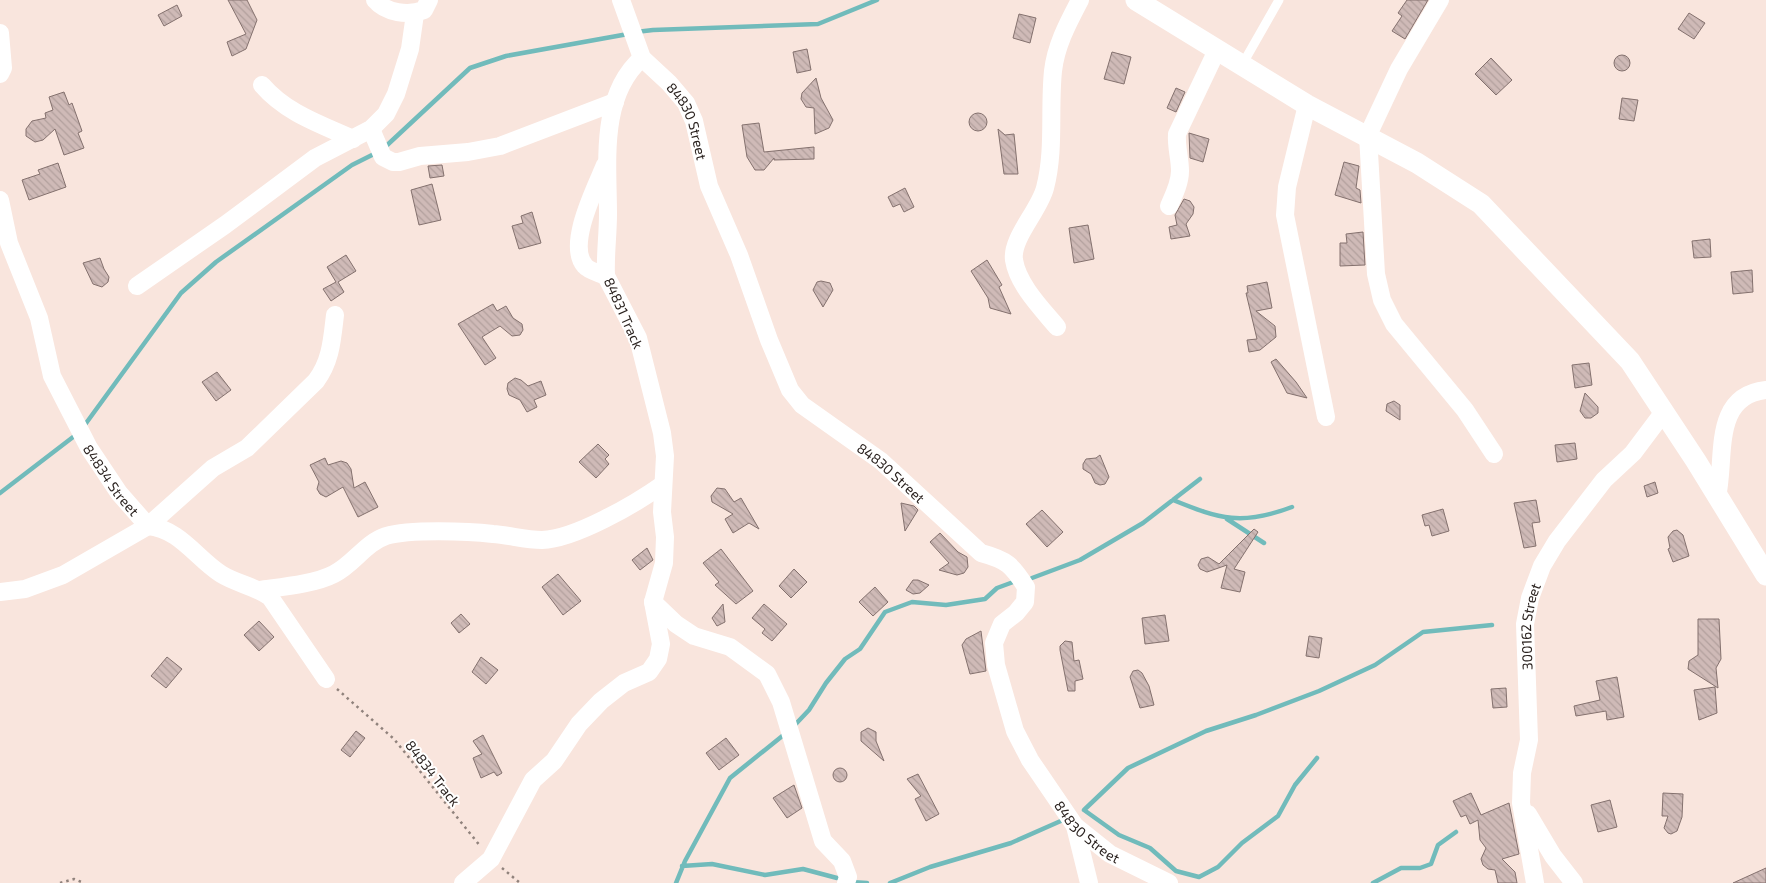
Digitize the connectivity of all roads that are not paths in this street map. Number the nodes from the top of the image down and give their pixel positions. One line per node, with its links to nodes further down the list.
1 (375, 0): 8 (street)
2 (429, 0): 8 (street)
3 (622, 0): 11 (street, 84830 Street)
4 (1080, 0): 26 (street)
5 (1136, 0): 10 (street)
6 (1279, 0): 12 (lane)
7 (1440, 0): 18 (street)
8 (415, 14): 17 (street)
9 (0, 33): 13 (street)
10 (1217, 50): 12 (street); 22 (street)
11 (642, 58): 15 (street, 84831 Track); 40 (street, 84830 Street)
12 (1242, 65): 16 (street)
13 (0, 74)
14 (262, 85): 19 (street)
15 (615, 102): 17 (street); 20 (street, 84831 Track)
16 (1307, 105): 18 (street); 29 (street)
17 (371, 129): 19 (street)
18 (1368, 135): 28 (street); 30 (street)
19 (353, 139): 24 (street)
20 (606, 162): 23 (street, 84831 Track); 23 (street)
21 (0, 200): 33 (street, 84834 Street)
22 (1169, 206)
23 (606, 276): 31 (street, 84831 Track)
24 (137, 286)
25 (335, 315): 33 (street)
26 (1057, 327)
27 (1766, 390): 32 (street)
28 (1663, 413): 32 (street); 39 (street, 300162 Street)
29 (1326, 417)
30 (1494, 454)
31 (662, 485): 35 (street); 37 (street, 84831 Track)
32 (1717, 497): 34 (street)
33 (148, 526): 35 (street, 84834 Street); 36 (street)
34 (1766, 575)
35 (260, 590): 38 (street, 84834 Street)
36 (0, 592)
37 (654, 602): 41 (street); 42 (street)
38 (326, 679)
39 (1521, 803): 45 (street, 300162 Street); 46 (street)
40 (1075, 826): 43 (street); 44 (street, 84830 Street)
41 (463, 883)
42 (846, 883)
43 (1089, 883)
44 (1168, 883)
45 (1535, 883)
46 (1574, 883)

